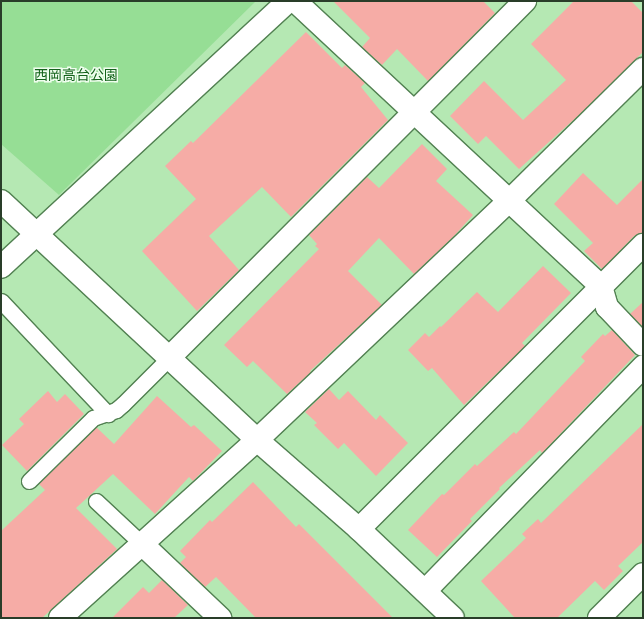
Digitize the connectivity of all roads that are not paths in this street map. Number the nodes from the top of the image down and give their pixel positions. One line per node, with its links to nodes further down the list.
1 (288, 1): 8 (street)
2 (295, 1): 5 (street)
3 (524, 1): 5 (street)
4 (643, 69): 7 (street)
5 (414, 111): 7 (street); 14 (street)
6 (1, 201): 8 (street)
7 (509, 201): 11 (street); 17 (street)
8 (36, 234): 10 (street); 14 (street)
9 (643, 245): 11 (street)
10 (1, 267)
11 (601, 286): 13 (street); 20 (street)
12 (1, 302): 16 (lane)
13 (643, 345)
14 (170, 357): 16 (lane); 17 (street)
15 (643, 367): 23 (street)
16 (108, 414): 18 (lane)
17 (257, 440): 20 (street); 21 (street)
18 (29, 481)
19 (96, 501): 21 (lane)
20 (359, 529): 23 (street)
21 (142, 544): 24 (street); 25 (street)
22 (643, 574): 27 (street)
23 (425, 591): 26 (street)
24 (60, 618)
25 (220, 618)
26 (453, 618)
27 (599, 618)

